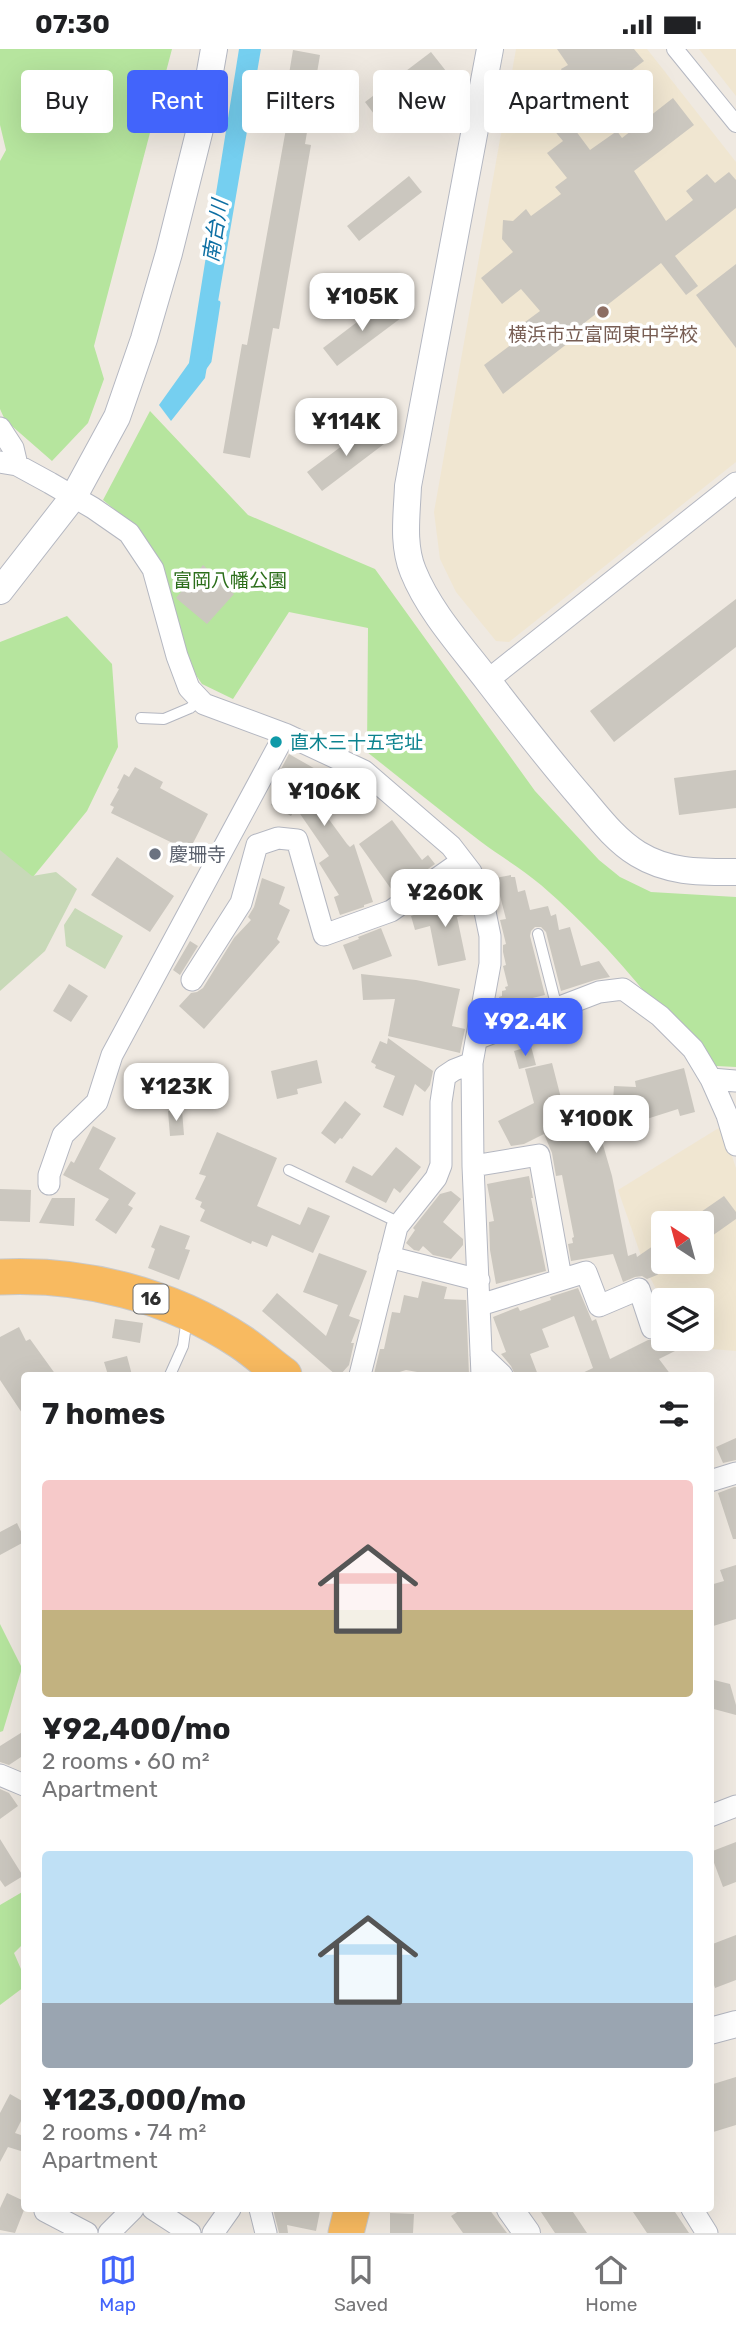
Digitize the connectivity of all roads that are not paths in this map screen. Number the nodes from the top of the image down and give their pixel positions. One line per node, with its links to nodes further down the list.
1 (214, 49): 8 (street)
2 (490, 49): 10 (street)
3 (675, 49): 4 (street)
4 (736, 124)
5 (0, 428): 6 (street)
6 (9, 463): 8 (street)
7 (736, 482): 10 (street)
8 (74, 496): 9 (street); 11 (street)
9 (0, 591)
10 (488, 680): 15 (street)
11 (200, 700): 12 (lane); 13 (street)
12 (141, 718)
13 (285, 734): 14 (street); 26 (street)
14 (462, 860): 17 (street); 19 (street)
15 (736, 872)
16 (538, 935): 18 (lane)
17 (192, 980)
18 (557, 1008): 19 (street); 21 (street)
19 (478, 1038): 20 (street)
20 (472, 1063): 24 (street); 27 (street)
21 (711, 1079): 22 (street); 23 (street)
22 (736, 1081)
23 (736, 1145)
24 (473, 1166): 30 (street); 31 (street)
25 (289, 1170): 27 (lane)
26 (49, 1184)
27 (400, 1223): 28 (street)
28 (389, 1257): 31 (street); 38 (street)
29 (0, 1277): 33 (highway, 16)
30 (561, 1278): 32 (street); 34 (street)
31 (479, 1280): 32 (street)
32 (480, 1305): 35 (street)
33 (188, 1314): 36 (lane); 37 (highway, 16)
34 (651, 1325)
35 (482, 1365)
36 (171, 1372)
37 (280, 1372)
38 (361, 1372)
39 (736, 1473): 40 (street)
40 (714, 1480)
41 (0, 1775): 42 (street)
42 (21, 1784)
43 (736, 1806): 44 (street)
44 (714, 1814)
45 (736, 2024): 46 (street)
46 (714, 2030)
47 (47, 2212): 55 (street)
48 (129, 2212): 56 (street)
49 (158, 2212): 57 (street)
50 (228, 2212): 58 (street)
51 (261, 2212): 59 (street)
52 (351, 2212): 60 (highway)
53 (512, 2212): 61 (street)
54 (694, 2212): 62 (street)
55 (87, 2233)
56 (108, 2233)
57 (190, 2233)
58 (213, 2233)
59 (266, 2233)
60 (346, 2233)
61 (527, 2233)
62 (707, 2233)

